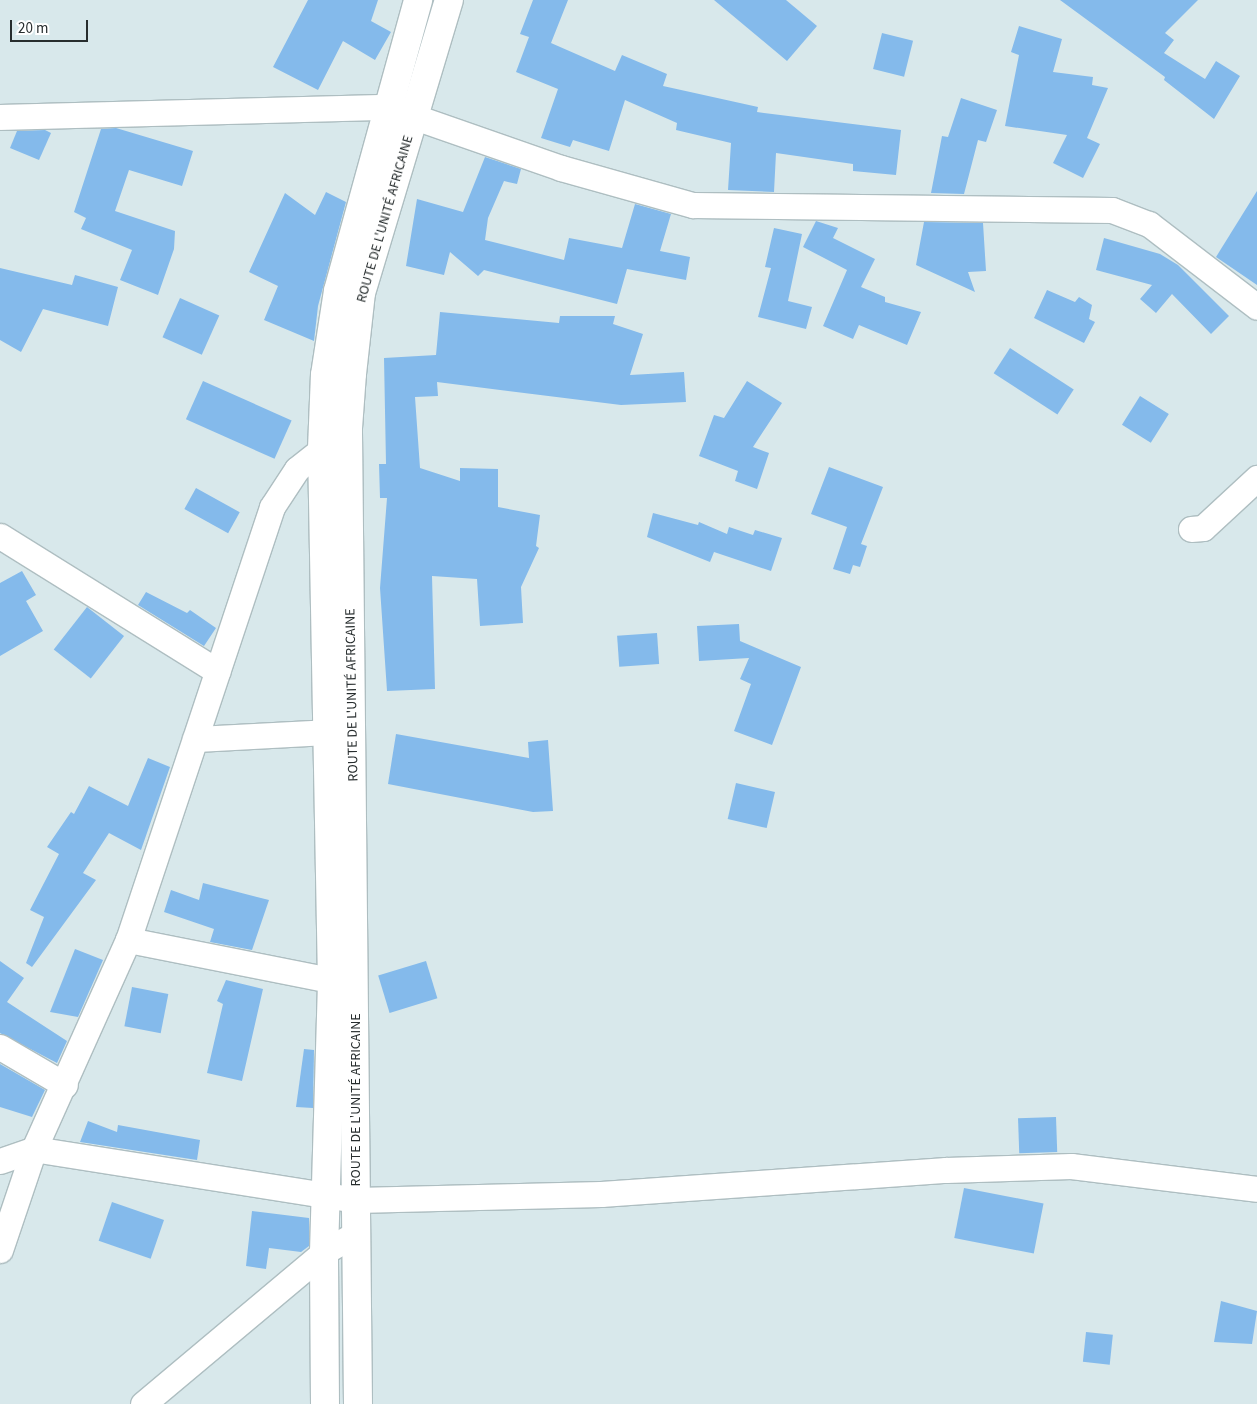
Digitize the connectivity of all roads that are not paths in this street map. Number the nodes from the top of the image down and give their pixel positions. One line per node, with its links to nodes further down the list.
1 (418, 0): 3 (main road, ROUTE DE L'UNITÉ AFRICAINE)
2 (449, 0): 4 (main road, ROUTE DE L'UNITÉ AFRICAINE)
3 (386, 107): 4 (street); 5 (street); 7 (main road, ROUTE DE L'UNITÉ AFRICAINE)
4 (414, 116): 6 (street); 7 (main road, ROUTE DE L'UNITÉ AFRICAINE)
5 (0, 117)
6 (1257, 307)
7 (338, 375): 8 (main road, ROUTE DE L'UNITÉ AFRICAINE); 9 (main road, ROUTE DE L'UNITÉ AFRICAINE)
8 (348, 428): 9 (street); 14 (main road, ROUTE DE L'UNITÉ AFRICAINE)
9 (322, 449): 13 (street); 14 (main road, ROUTE DE L'UNITÉ AFRICAINE)
10 (1257, 478): 11 (street)
11 (1191, 529)
12 (0, 536): 13 (street)
13 (217, 671): 15 (street)
14 (341, 732): 15 (street); 17 (main road, ROUTE DE L'UNITÉ AFRICAINE)
15 (195, 739): 16 (street)
16 (128, 940): 17 (street); 19 (street)
17 (344, 983): 23 (main road, ROUTE DE L'UNITÉ AFRICAINE); 24 (main road, ROUTE DE L'UNITÉ AFRICAINE)
18 (0, 1047): 19 (street)
19 (65, 1085): 20 (street)
20 (34, 1149): 21 (street); 23 (street); 26 (street)
21 (0, 1161)
22 (1257, 1189): 24 (street)
23 (326, 1198): 24 (street); 27 (main road, ROUTE DE L'UNITÉ AFRICAINE)
24 (356, 1200): 25 (main road, ROUTE DE L'UNITÉ AFRICAINE)
25 (355, 1234): 27 (street); 30 (main road, ROUTE DE L'UNITÉ AFRICAINE)
26 (0, 1250)
27 (324, 1252): 28 (street); 29 (main road, ROUTE DE L'UNITÉ AFRICAINE)
28 (143, 1404)
29 (325, 1404)
30 (358, 1404)

